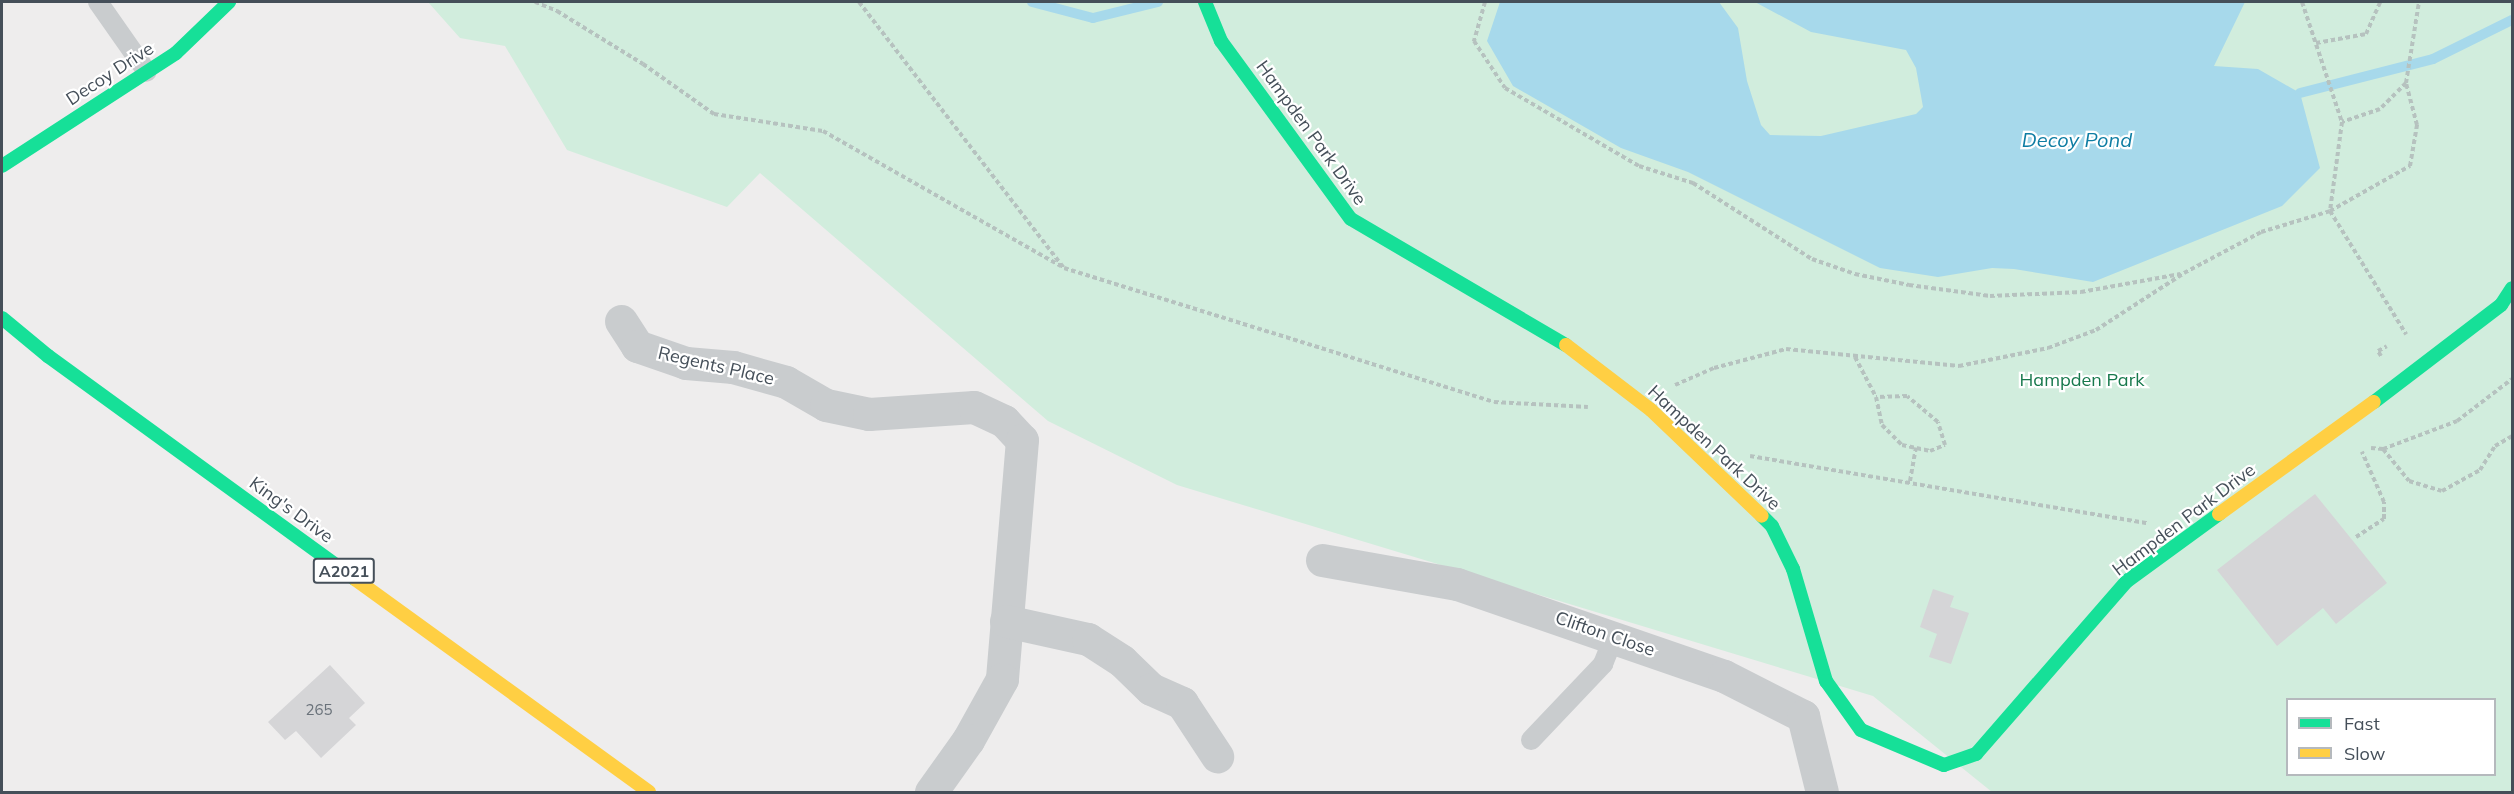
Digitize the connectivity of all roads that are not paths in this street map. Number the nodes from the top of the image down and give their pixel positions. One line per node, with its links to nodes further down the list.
1 (98, 2): 4 (lane)
2 (229, 2): 4 (street, Decoy Drive)
3 (1205, 2): 6 (street, Hampden Park Drive)
4 (147, 72): 5 (street, Decoy Drive)
5 (2, 166)
6 (2512, 288)
7 (2, 318): 14 (street, King's Drive / A2021)
8 (621, 321): 10 (street, Regents Place)
9 (1322, 560): 11 (street, Clifton Close)
10 (1006, 621): 13 (street); 15 (street, Regents Place)
11 (1614, 637): 12 (lane); 16 (street, Clifton Close)
12 (1531, 740)
13 (1216, 756)
14 (649, 792)
15 (931, 792)
16 (1822, 792)

